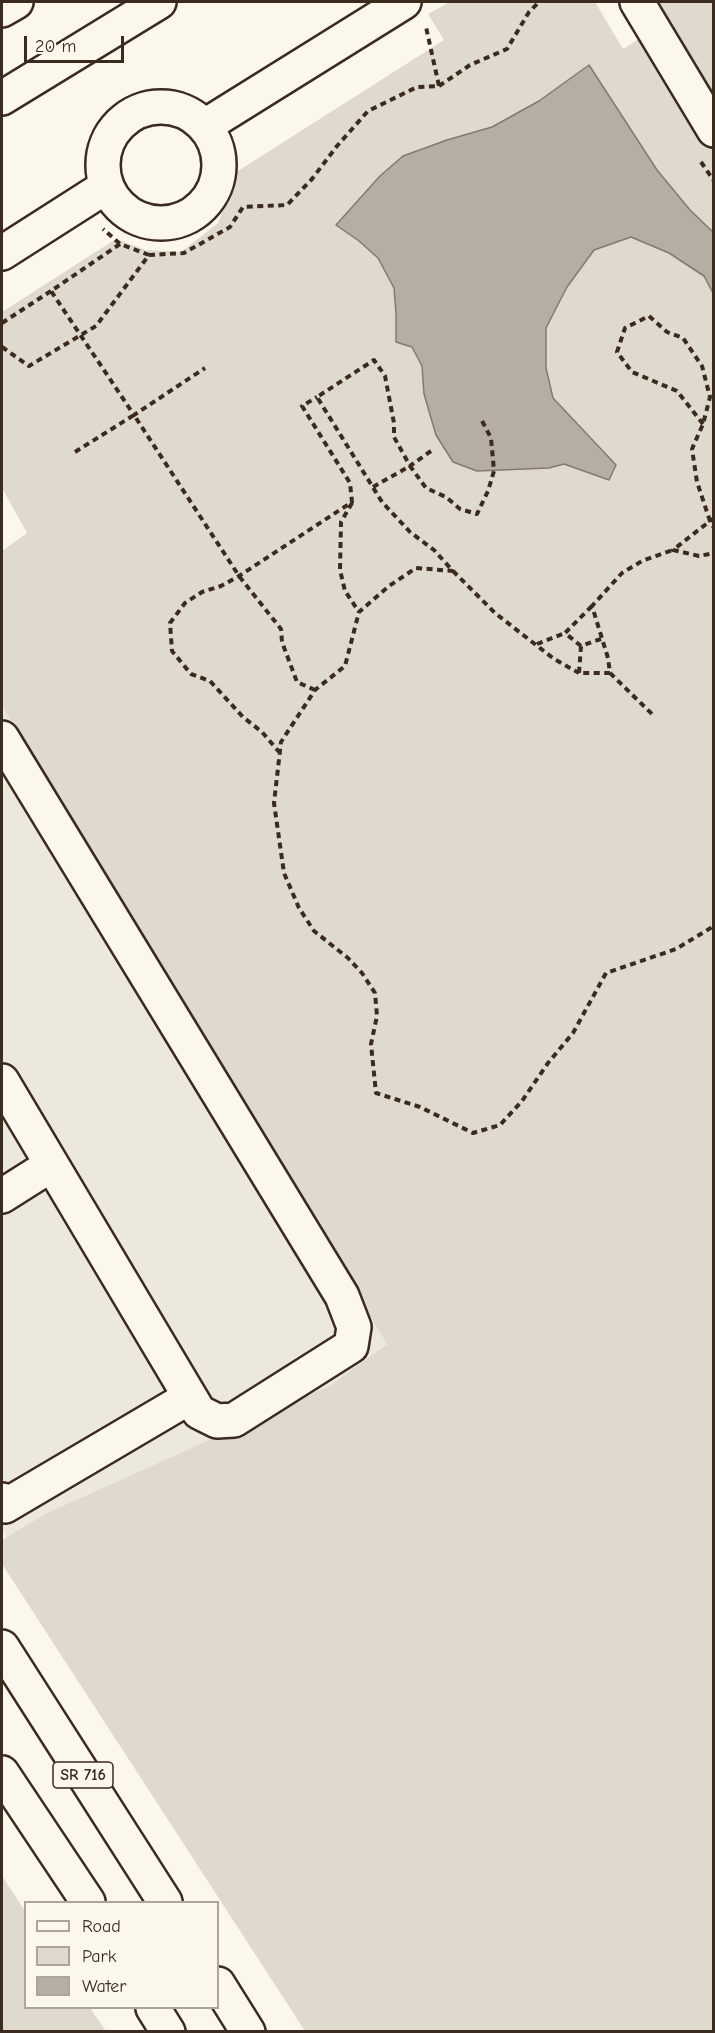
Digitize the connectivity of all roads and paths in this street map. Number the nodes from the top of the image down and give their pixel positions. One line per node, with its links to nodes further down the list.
1 (16, 2): 5 (main road)
2 (159, 2): 8 (main road)
3 (539, 2): 7 (path)
4 (637, 2): 10 (main road)
5 (2, 10)
6 (414, 11): 7 (path); 9 (main road)
7 (439, 86): 15 (path)
8 (2, 98)
9 (205, 126): 11 (main road); 11 (main road)
10 (714, 130)
11 (107, 186): 14 (main road)
12 (101, 228): 13 (path)
13 (120, 244): 15 (path); 16 (path)
14 (2, 253)
15 (149, 255): 18 (path)
16 (51, 291): 17 (path); 18 (path)
17 (2, 323)
18 (81, 336): 19 (path); 22 (path)
19 (2, 347)
20 (205, 368): 22 (path)
21 (317, 397): 27 (path); 28 (path); 29 (path)
22 (134, 415): 25 (path); 35 (path)
23 (480, 417): 27 (path)
24 (703, 424): 24 (path); 30 (path)
25 (75, 452)
26 (431, 452): 27 (path)
27 (410, 466): 28 (path)
28 (373, 487): 34 (path)
29 (352, 502): 35 (path); 37 (path)
30 (712, 520): 31 (path); 32 (path)
31 (714, 528)
32 (673, 550): 33 (path); 36 (path)
33 (714, 553)
34 (453, 571): 37 (path); 40 (path)
35 (239, 576): 44 (path); 47 (path)
36 (592, 606): 38 (path); 39 (path)
37 (359, 612): 44 (path)
38 (565, 633): 40 (path); 41 (path)
39 (601, 639): 41 (path); 43 (path)
40 (537, 644): 42 (path)
41 (581, 646): 42 (path)
42 (579, 673): 43 (path)
43 (610, 673): 45 (path)
44 (315, 690): 47 (path)
45 (654, 716)
46 (2, 738): 52 (main road)
47 (280, 753): 48 (path)
48 (714, 926)
49 (2, 1082): 50 (main road)
50 (51, 1165): 51 (main road); 52 (main road)
51 (2, 1197)
52 (190, 1397): 53 (main road)
53 (2, 1500)
54 (2, 1647): 57 (main road, SR 716)
55 (2, 1773): 56 (main road)
56 (87, 1901)
57 (164, 1901)
58 (219, 1986): 61 (main road)
59 (154, 2009): 60 (main road)
60 (168, 2031)
61 (248, 2031)

